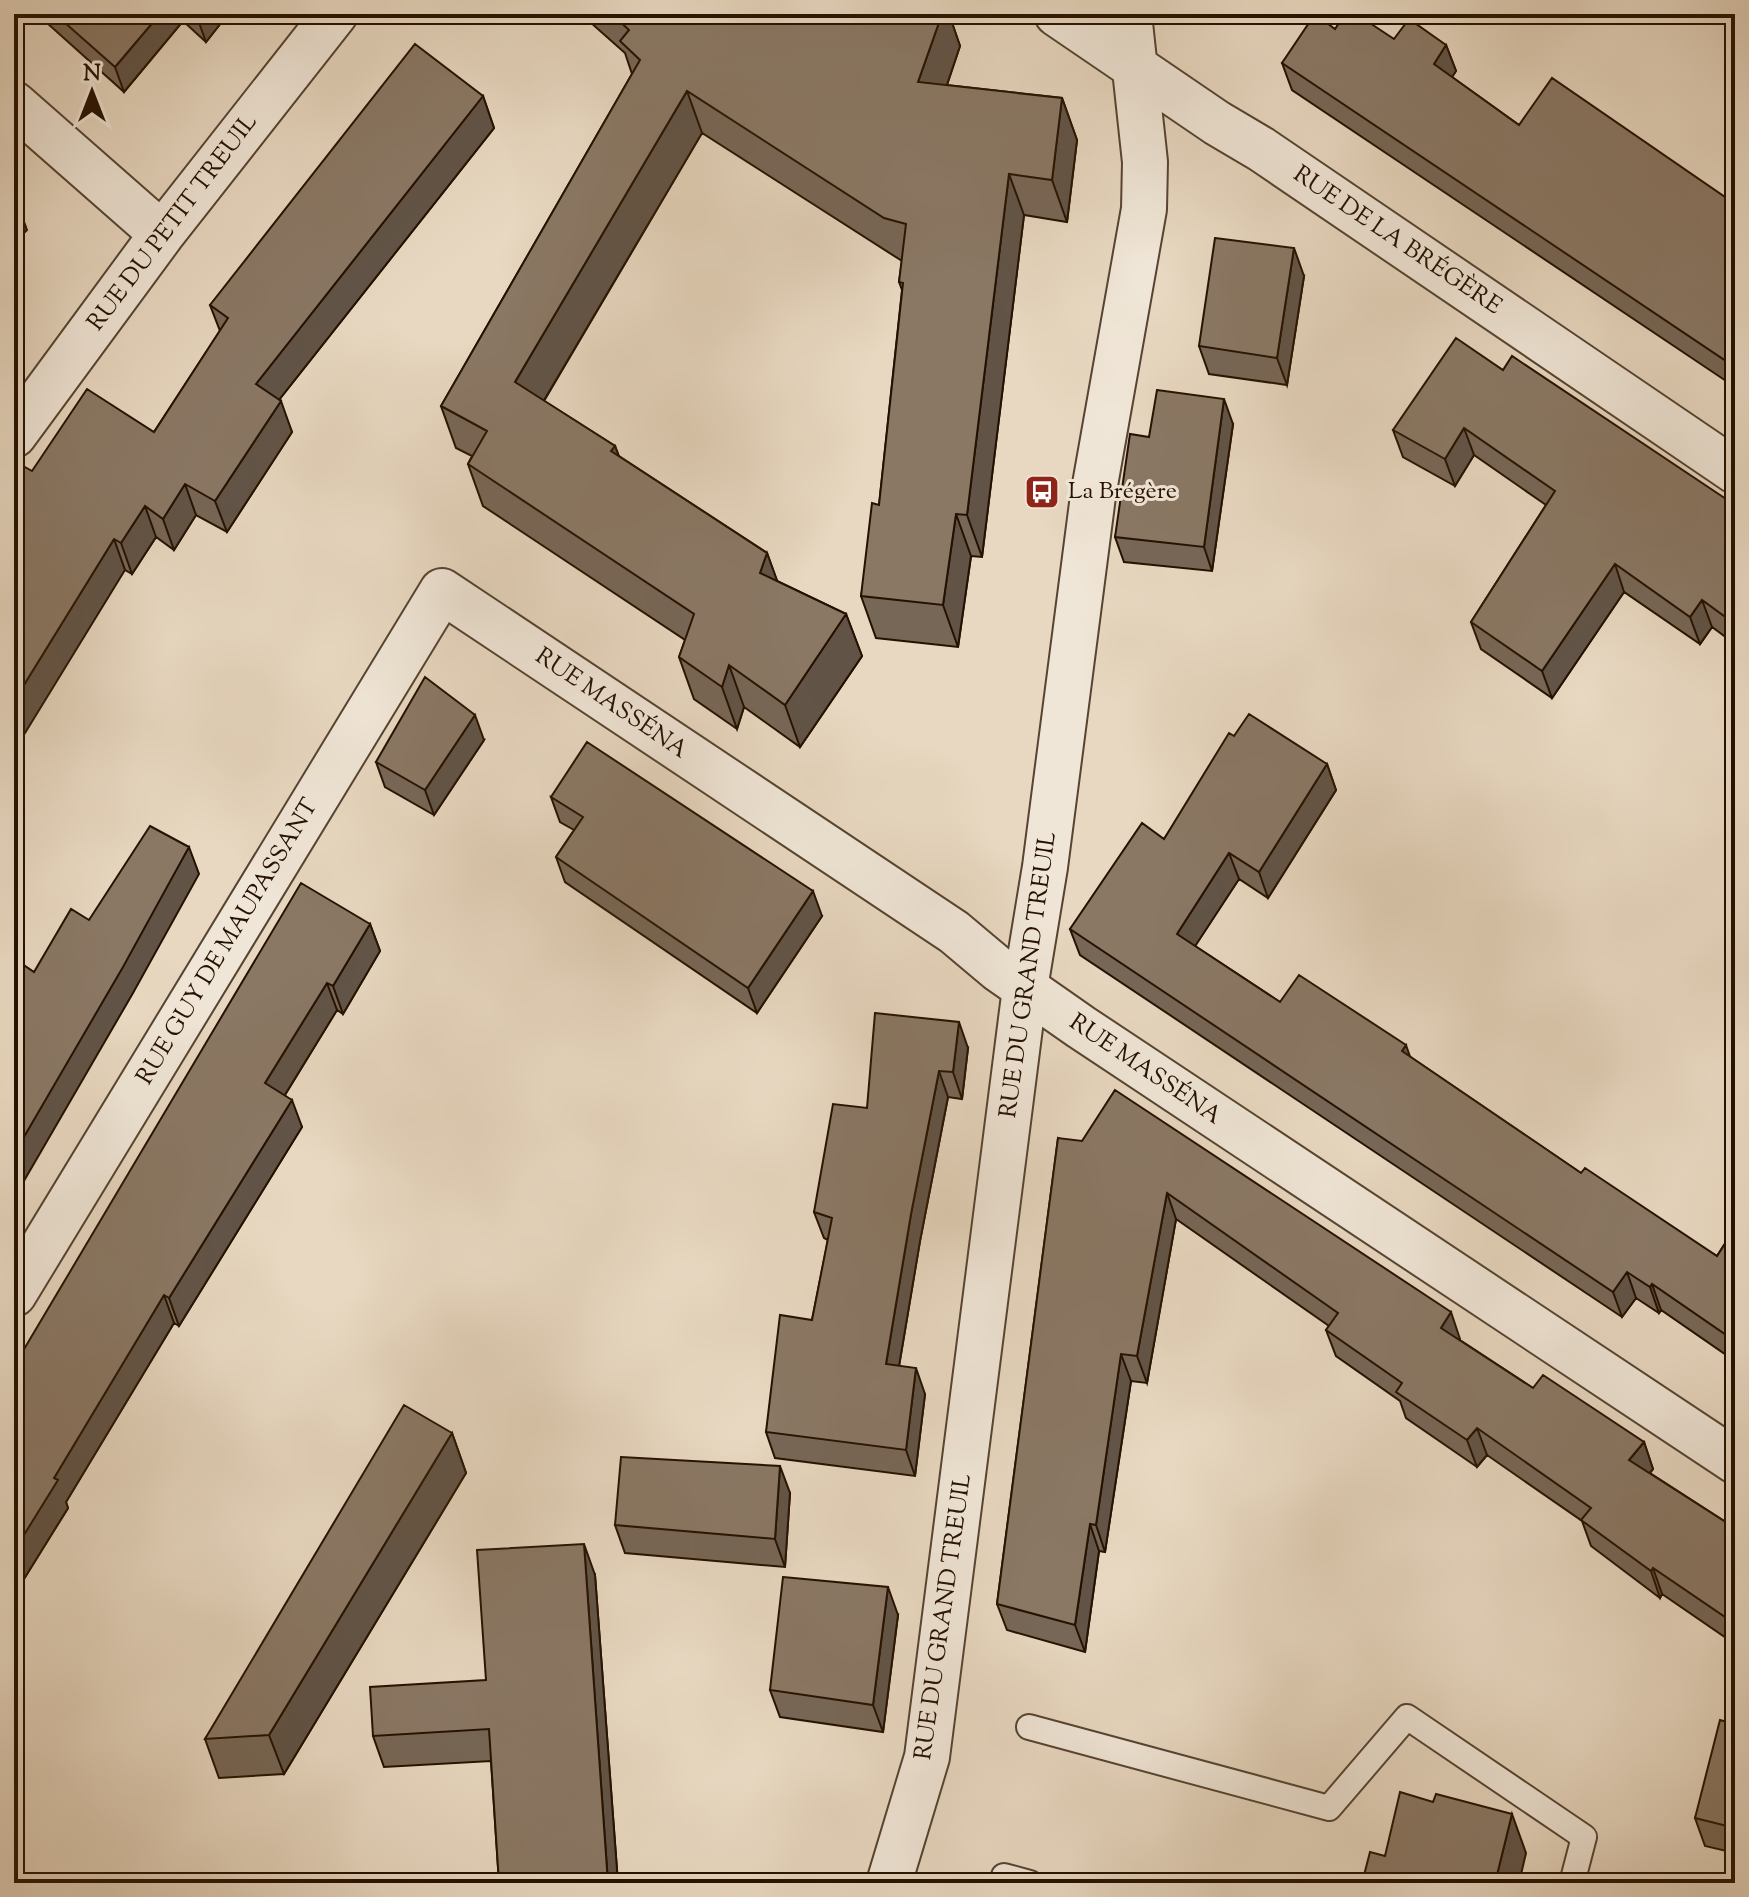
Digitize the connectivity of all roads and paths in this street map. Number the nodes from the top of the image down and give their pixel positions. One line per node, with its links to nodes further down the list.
1 (335, 14): 6 (street, RUE DU PETIT TREUIL)
2 (1057, 14): 4 (street, RUE DE LA BRÉGÈRE)
3 (1129, 14): 4 (street, RUE DU GRAND TREUIL)
4 (1134, 64): 8 (street, RUE DE LA BRÉGÈRE); 10 (street, RUE DU GRAND TREUIL)
5 (14, 104): 6 (street)
6 (162, 234): 7 (street, RUE DU PETIT TREUIL)
7 (14, 435)
8 (1735, 471)
9 (442, 591): 10 (street, RUE MASSÉNA); 11 (street, RUE GUY DE MAUPASSANT)
10 (1025, 988): 12 (street, RUE MASSÉNA); 15 (street, RUE DU GRAND TREUIL)
11 (14, 1294)
12 (1735, 1461)
13 (1029, 1727): 17 (lane)
14 (1004, 1876): 16 (lane)
15 (889, 1883)
16 (1030, 1883)
17 (1572, 1883)

